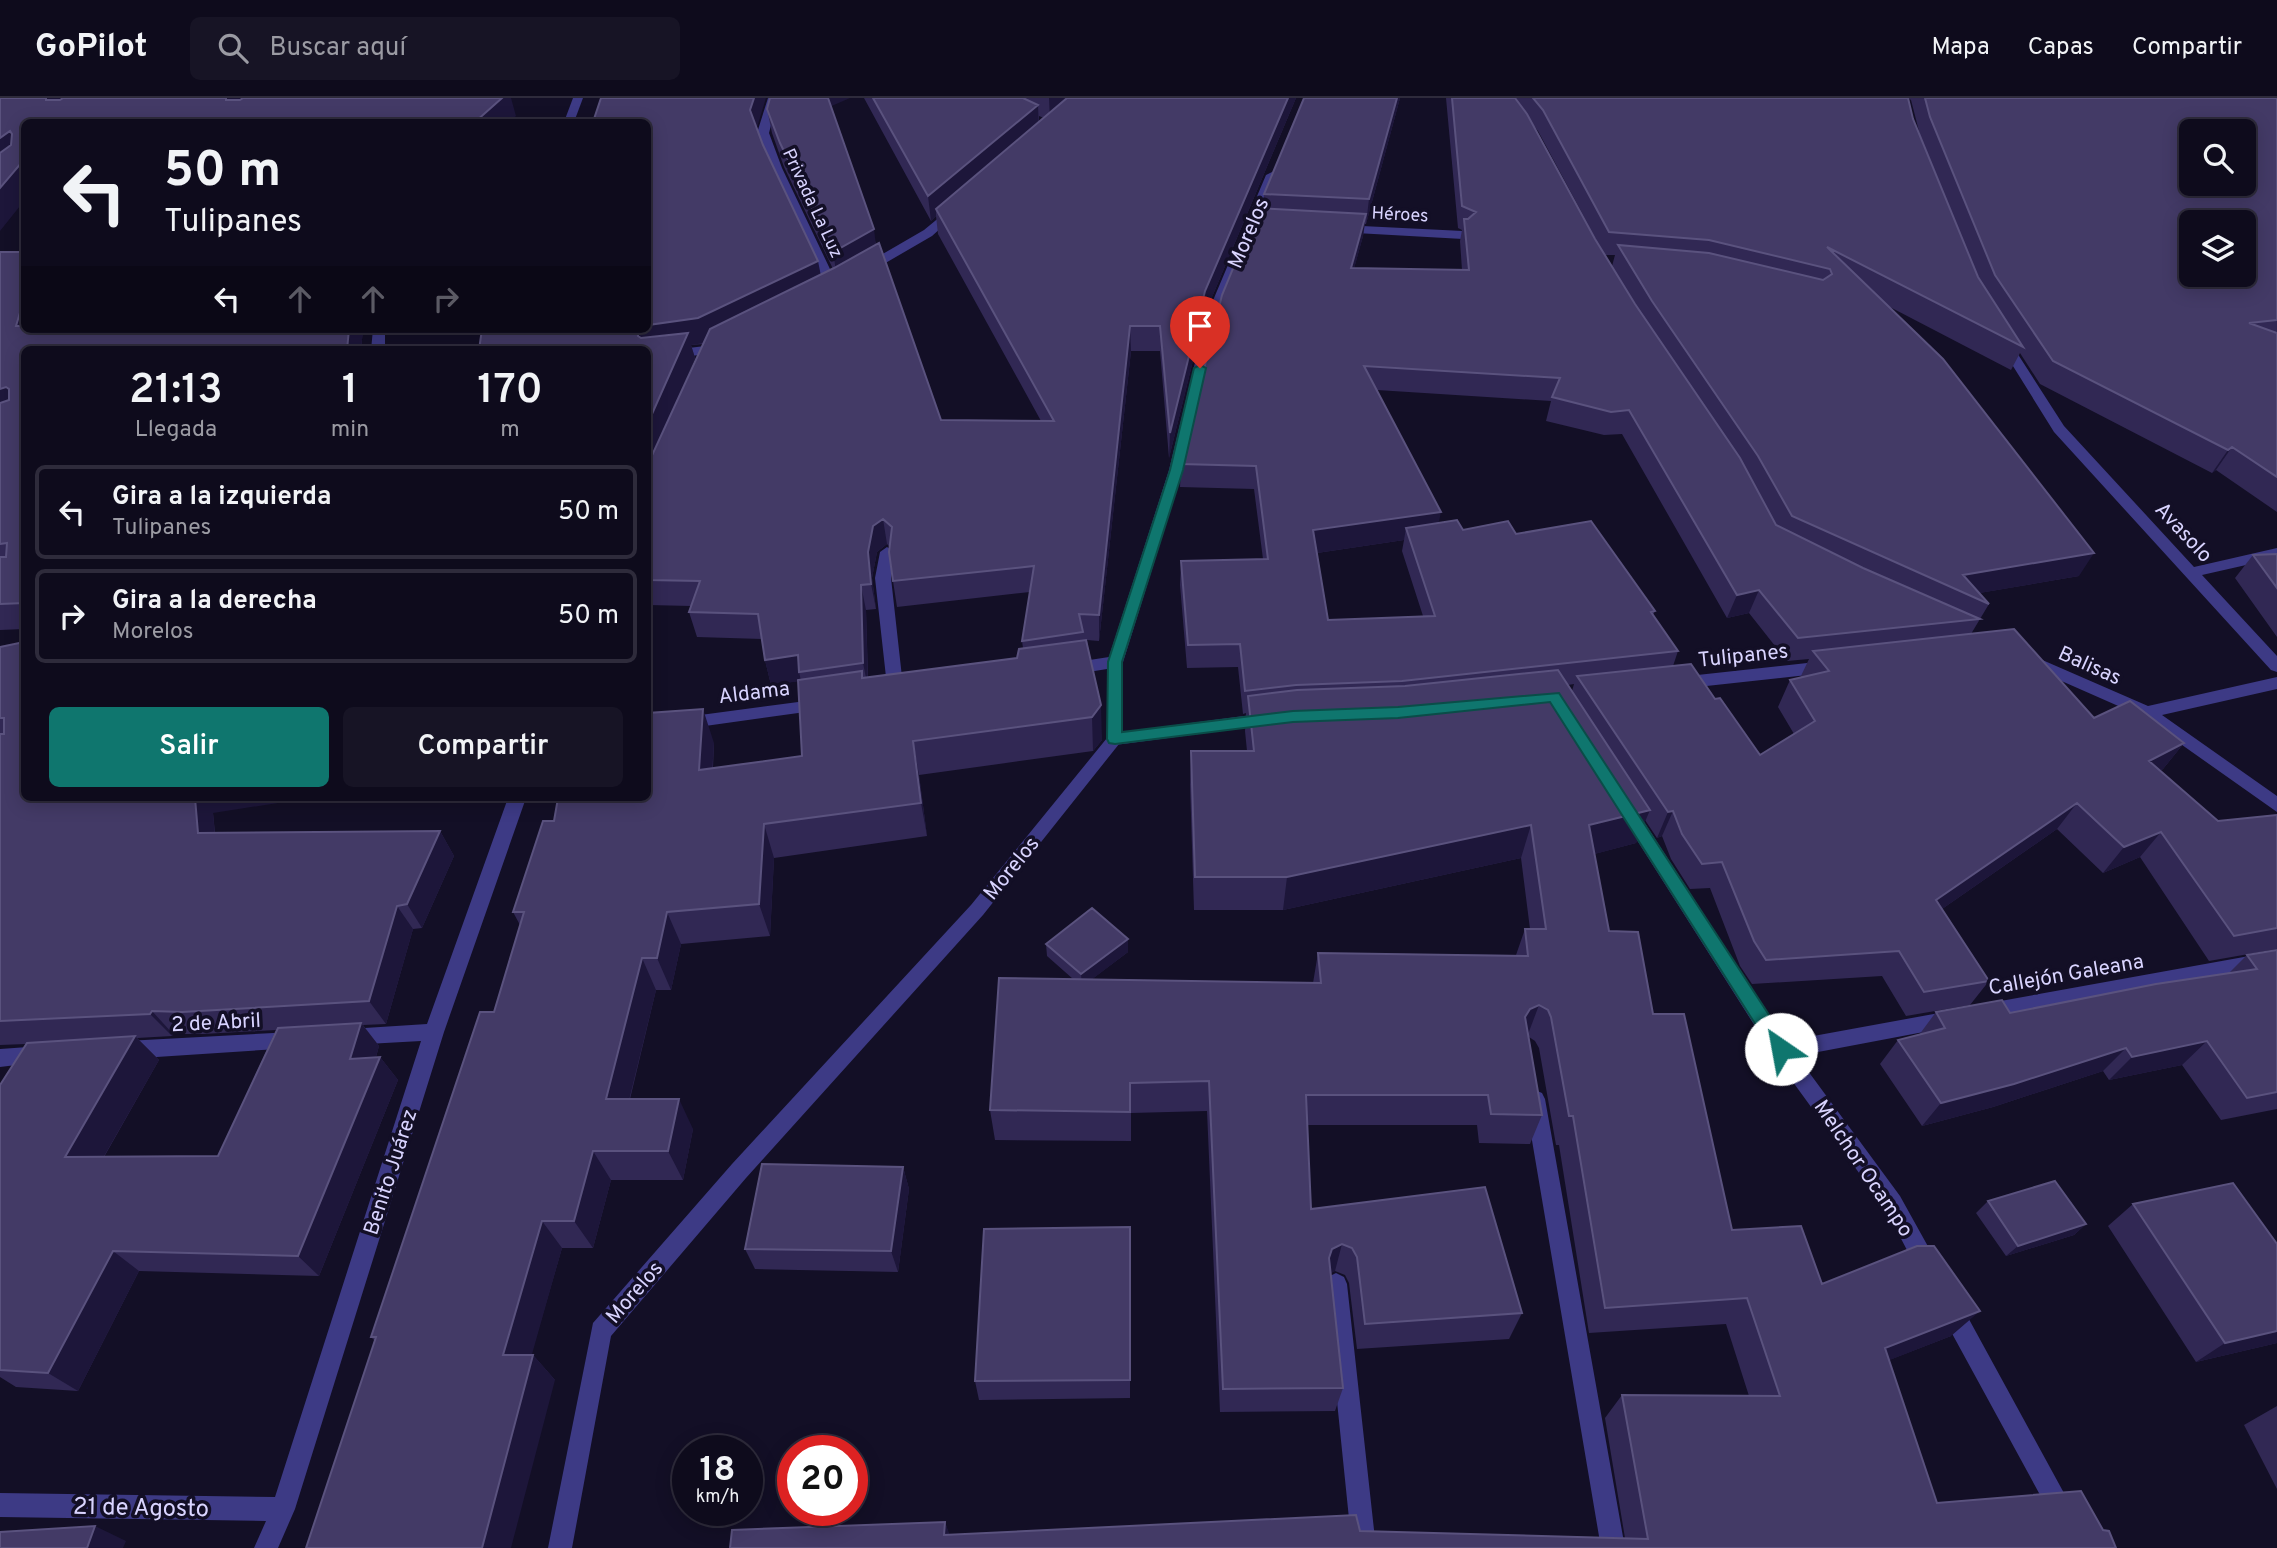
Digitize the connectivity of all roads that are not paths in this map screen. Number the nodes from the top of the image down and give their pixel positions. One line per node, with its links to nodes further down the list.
1 (578, 98): 3 (street)
2 (773, 98): 9 (street, Privada La Luz)
3 (570, 119)
4 (1278, 161): 17 (street, Morelos)
5 (969, 198): 8 (street)
6 (1331, 228): 7 (street, Héroes)
7 (1462, 235)
8 (857, 274)
9 (845, 281)
10 (1996, 330): 15 (street, Avasolo)
11 (733, 339): 12 (street)
12 (651, 357)
13 (887, 552): 23 (street)
14 (2277, 553): 15 (street)
15 (2193, 572): 19 (street, Avasolo)
16 (2022, 658): 25 (street, Balisas)
17 (1115, 662): 20 (street); 28 (street, Morelos)
18 (1846, 664): 22 (street, Tulipanes)
19 (2277, 666)
20 (1046, 672)
21 (2277, 683): 25 (street)
22 (1665, 684)
23 (896, 695)
24 (844, 702): 27 (street, Aldama)
25 (2147, 712): 31 (street, Balisas)
26 (1279, 718): 28 (street)
27 (651, 728)
28 (1115, 739): 43 (street, Morelos)
29 (1615, 791): 34 (street, Melchor Ocampo)
30 (516, 801): 33 (street, Benito Juárez)
31 (2277, 805)
32 (2277, 959): 34 (street, Callejón Galeana)
33 (434, 1032): 35 (street, 2 de Abril); 41 (street, Benito Juárez)
34 (1781, 1049): 46 (street, Melchor Ocampo)
35 (107, 1051)
36 (66, 1054): 37 (street)
37 (0, 1058)
38 (1530, 1075): 45 (street)
39 (1336, 1284): 44 (street)
40 (0, 1504): 41 (street, 21 de Agosto)
41 (283, 1510): 42 (street, Benito Juárez)
42 (266, 1548)
43 (560, 1548)
44 (1364, 1548)
45 (1613, 1548)
46 (2082, 1548)

